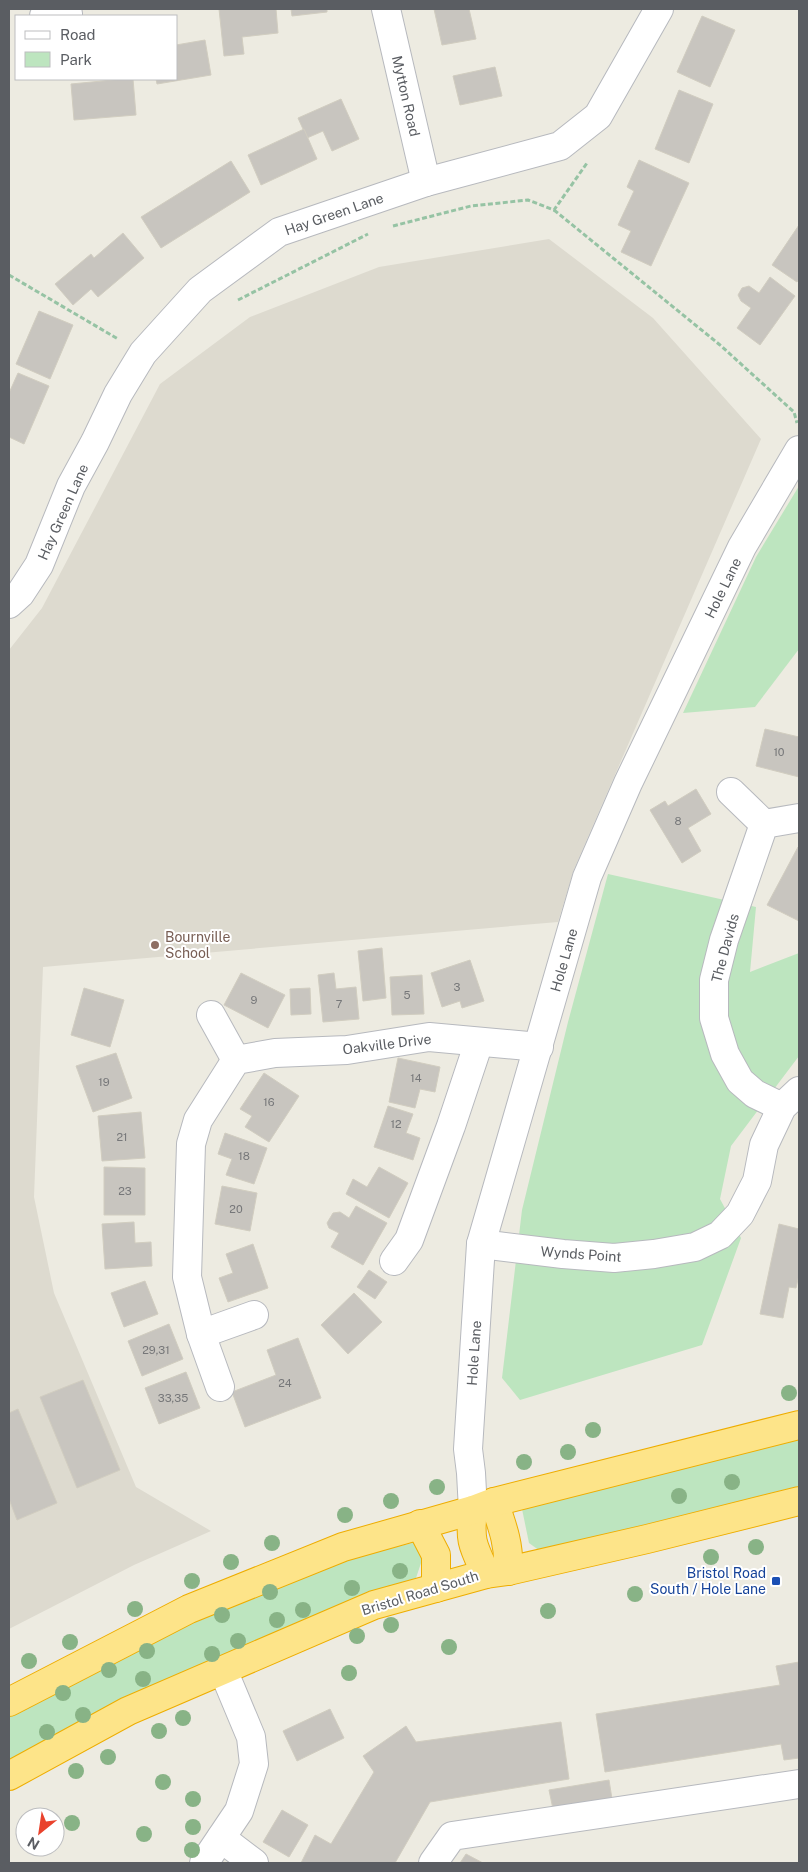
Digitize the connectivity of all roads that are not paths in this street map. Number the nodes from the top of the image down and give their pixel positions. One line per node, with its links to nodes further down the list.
1 (386, 9): 3 (street, Mytton Road)
2 (659, 9): 3 (street, Hay Green Lane)
3 (426, 182): 5 (street, Hay Green Lane)
4 (799, 450): 11 (street, Hole Lane)
5 (9, 604)
6 (731, 792): 8 (street)
7 (799, 818): 8 (street)
8 (764, 824): 13 (street, The Davids)
9 (211, 1015): 12 (street)
10 (479, 1042): 11 (street, Oakville Drive); 12 (street, Oakville Drive); 15 (street)
11 (539, 1047): 14 (street, Hole Lane)
12 (236, 1060): 17 (street)
13 (791, 1099): 14 (street, Wynds Point)
14 (481, 1244): 21 (street, Hole Lane)
15 (394, 1261)
16 (254, 1315): 17 (street)
17 (201, 1334): 18 (street)
18 (220, 1387)
19 (799, 1425): 21 (highway)
20 (799, 1500): 23 (highway, Bristol Road South)
21 (483, 1506): 22 (highway); 23 (highway)
22 (420, 1524): 24 (highway); 26 (highway)
23 (497, 1572): 24 (highway, Bristol Road South)
24 (436, 1588): 25 (highway, Bristol Road South)
25 (223, 1670): 27 (highway, Bristol Road South); 29 (street)
26 (9, 1702)
27 (9, 1776)
28 (799, 1784): 32 (street)
29 (221, 1838): 30 (street); 31 (street)
30 (204, 1863)
31 (254, 1863)
32 (433, 1863)

